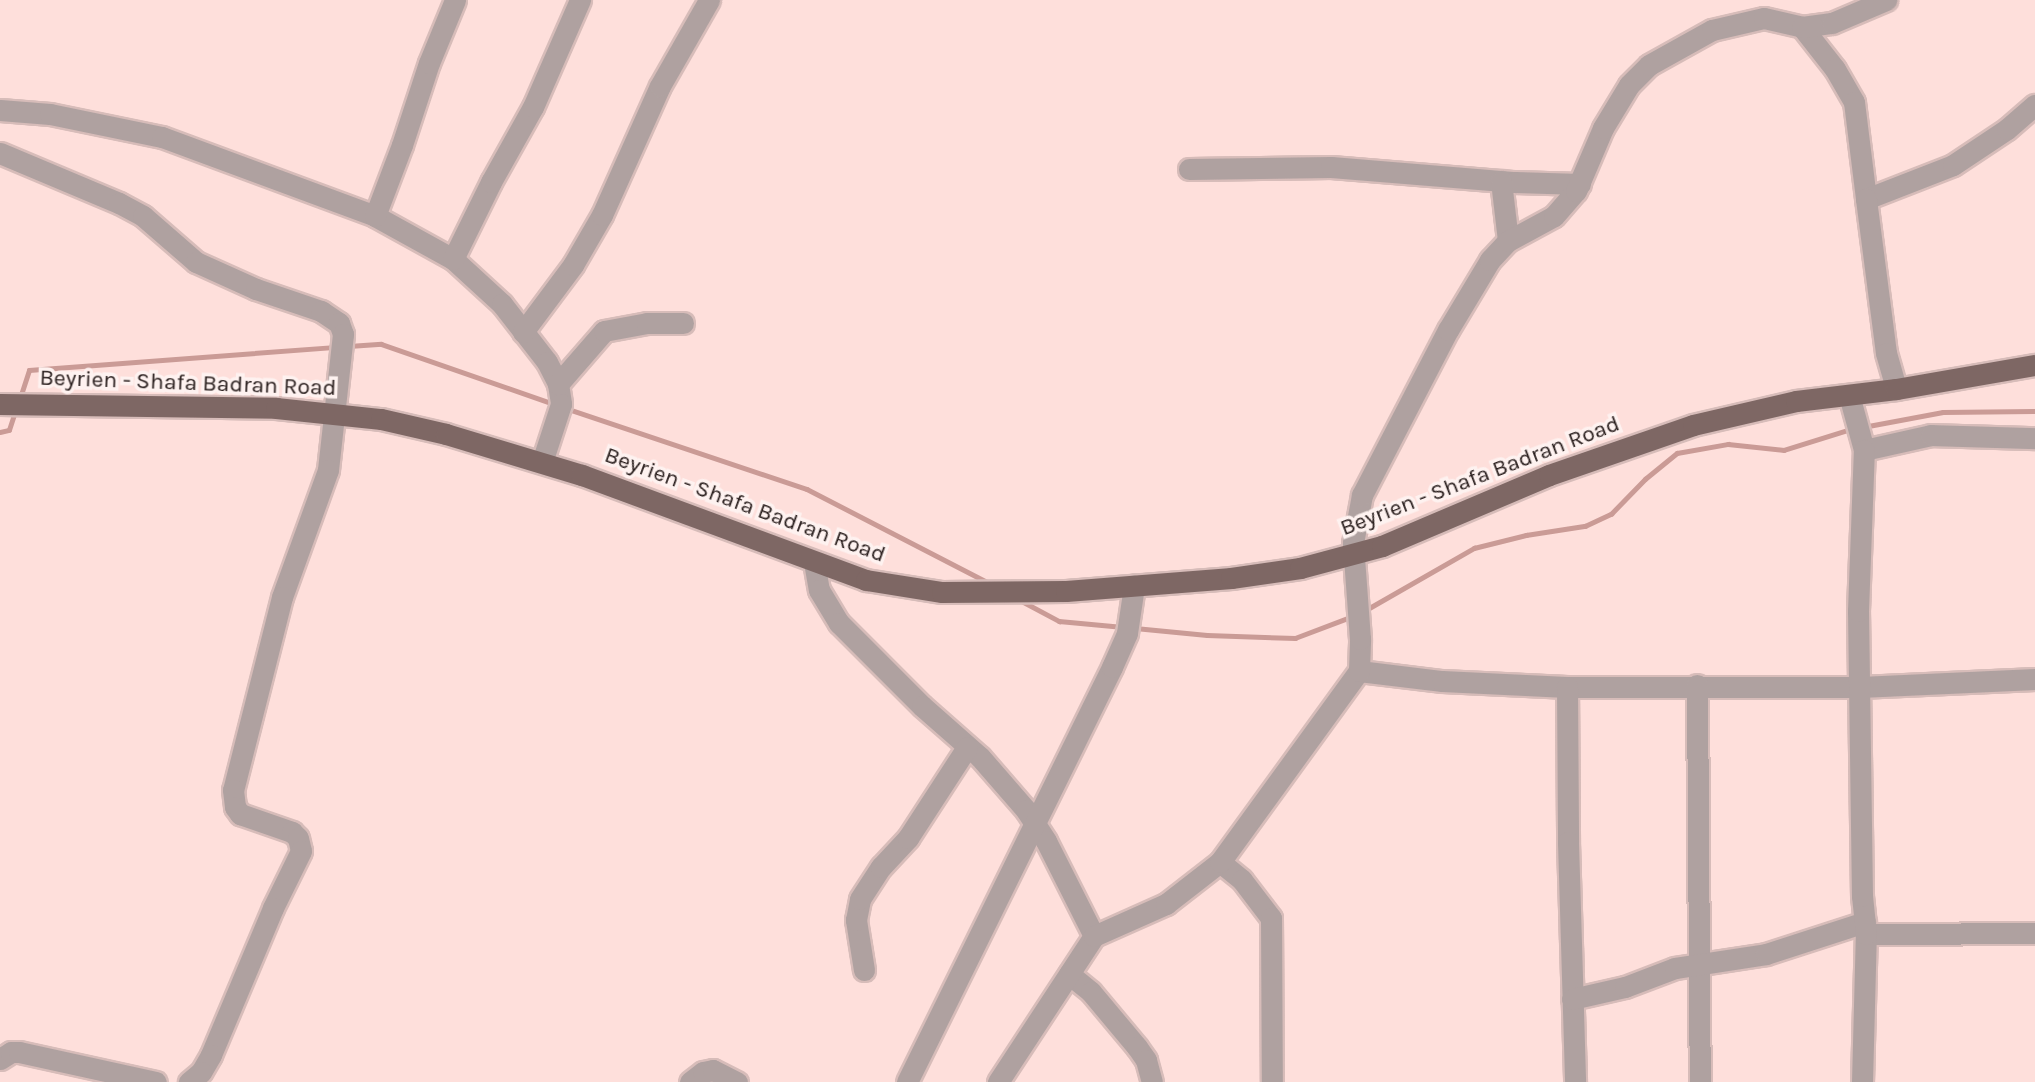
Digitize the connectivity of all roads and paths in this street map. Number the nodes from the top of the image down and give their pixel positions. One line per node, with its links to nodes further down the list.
1 (455, 0): 13 (street)
2 (580, 0): 15 (street)
3 (709, 0): 17 (street)
4 (1886, 0): 5 (street)
5 (1802, 27): 11 (street); 12 (street)
6 (2035, 105): 12 (street)
7 (0, 110): 13 (street)
8 (0, 153): 23 (street)
9 (1189, 169): 10 (street)
10 (1501, 181): 11 (street); 14 (street)
11 (1580, 184): 14 (street)
12 (1866, 199): 20 (street)
13 (375, 216): 15 (street)
14 (1508, 241): 27 (street)
15 (453, 259): 17 (street)
16 (683, 323): 19 (street)
17 (523, 332): 19 (street)
18 (2035, 365): 20 (main road, Beyrien - Shafa Badran Road)
19 (558, 384): 26 (street)
20 (1896, 389): 21 (main road, Beyrien - Shafa Badran Road)
21 (1849, 395): 24 (street); 27 (main road, Beyrien - Shafa Badran Road)
22 (0, 404): 23 (main road, Beyrien - Shafa Badran Road)
23 (334, 413): 26 (main road, Beyrien - Shafa Badran Road); 47 (street)
24 (1862, 438): 25 (street); 34 (street)
25 (2035, 438)
26 (542, 462): 28 (main road, Beyrien - Shafa Badran Road)
27 (1354, 555): 29 (main road, Beyrien - Shafa Badran Road); 30 (street)
28 (814, 562): 29 (main road, Beyrien - Shafa Badran Road); 35 (street)
29 (1135, 586): 36 (street)
30 (1359, 671): 33 (street); 37 (street)
31 (2035, 679): 34 (street)
32 (1697, 685): 33 (street); 34 (street); 41 (street)
33 (1567, 687): 44 (street)
34 (1860, 687): 38 (street)
35 (967, 747): 36 (street); 42 (street)
36 (1034, 823): 40 (street); 50 (street)
37 (1220, 862): 40 (street); 53 (street)
38 (1865, 928): 39 (street); 41 (street); 56 (street)
39 (2035, 933)
40 (1094, 936): 43 (street)
41 (1700, 963): 44 (street); 55 (street)
42 (864, 970)
43 (1069, 974): 51 (street); 52 (street)
44 (1572, 999): 54 (street)
45 (0, 1059): 46 (street)
46 (156, 1082)
47 (189, 1082)
48 (690, 1082): 49 (street)
49 (737, 1082)
50 (907, 1082)
51 (998, 1082)
52 (1152, 1082)
53 (1272, 1082)
54 (1575, 1082)
55 (1700, 1082)
56 (1862, 1082)

